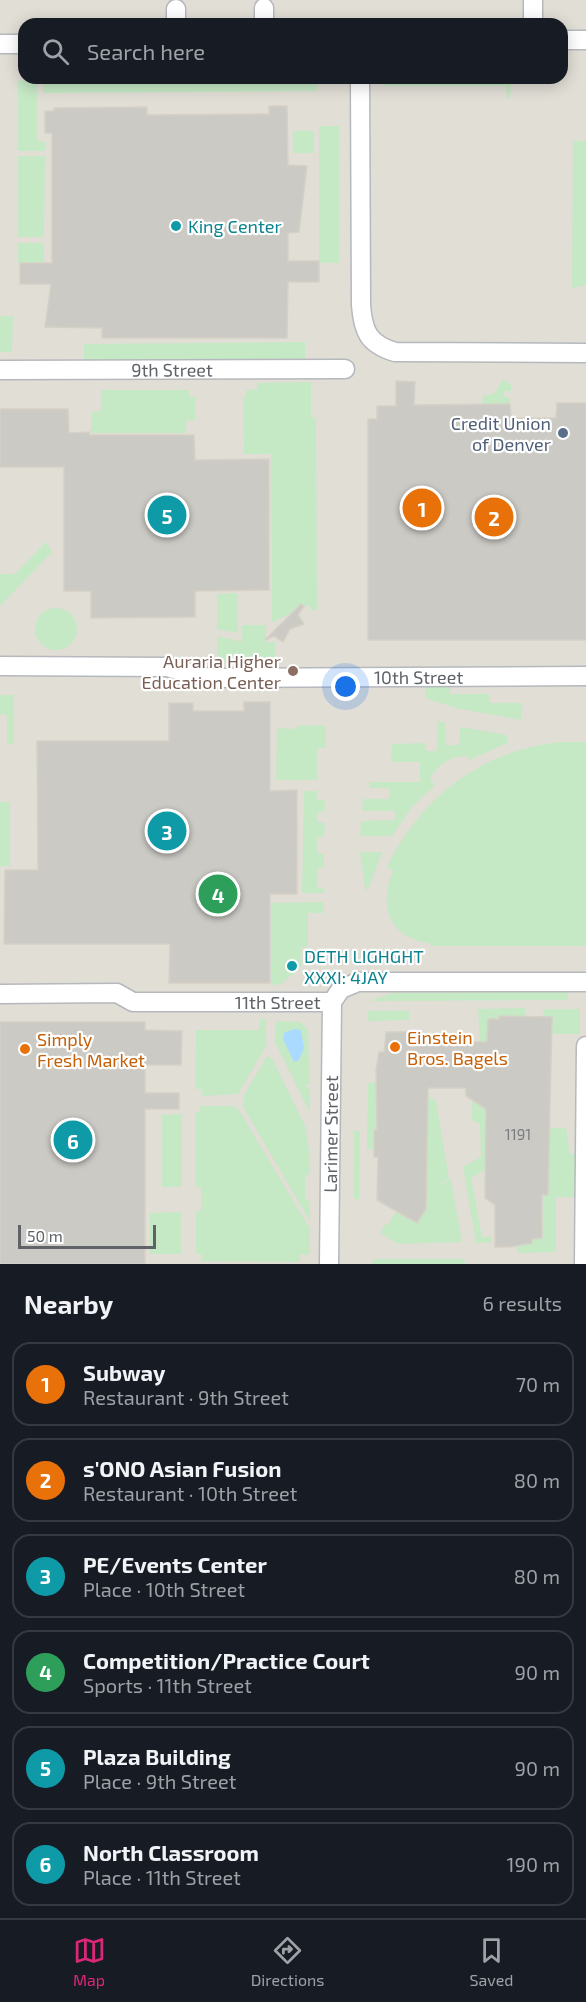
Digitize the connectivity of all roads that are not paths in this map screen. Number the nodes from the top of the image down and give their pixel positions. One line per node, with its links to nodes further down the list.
1 (533, 0): 2 (street)
2 (533, 18)
3 (568, 40): 4 (street)
4 (586, 40)
5 (0, 44): 6 (street)
6 (18, 44)
7 (360, 84): 8 (street)
8 (586, 353)
9 (345, 369): 10 (street, 9th Street)
10 (0, 370)
11 (0, 666): 12 (street, 10th Street)
12 (586, 676)
13 (586, 981): 15 (street, 11th Street)
14 (0, 994): 15 (street, 11th Street)
15 (332, 1002): 17 (street, Larimer Street)
16 (586, 1046): 18 (street)
17 (329, 1264)
18 (584, 1264)

